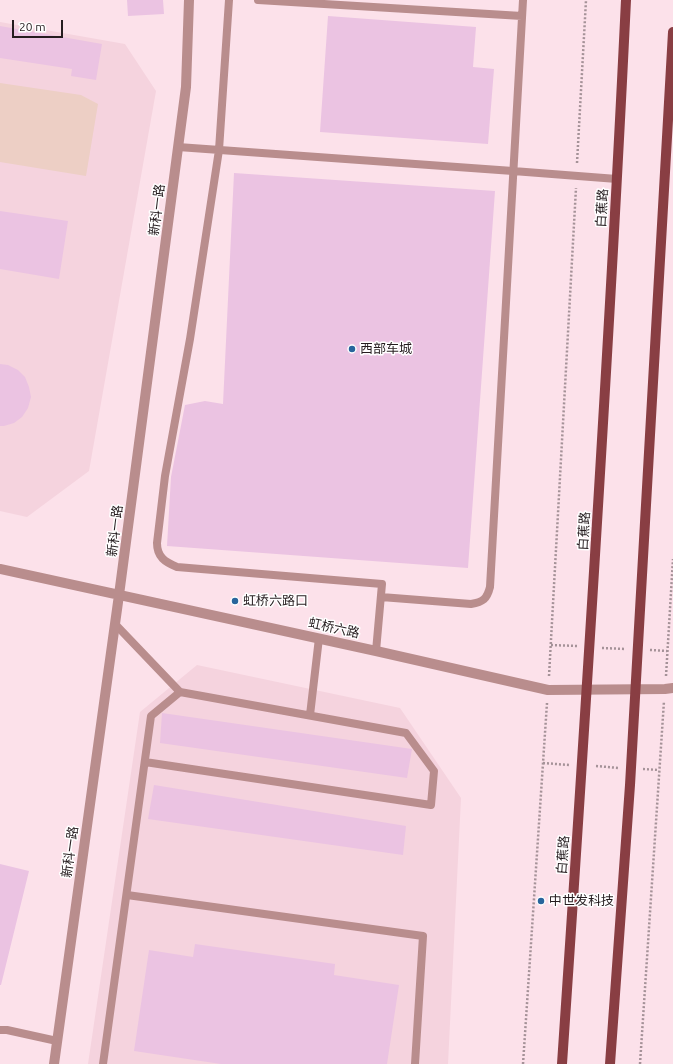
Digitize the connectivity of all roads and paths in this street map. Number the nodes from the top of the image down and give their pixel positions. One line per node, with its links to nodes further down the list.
1 (189, 0): 10 (street, 新科一路)
2 (229, 0): 11 (lane)
3 (258, 0): 7 (lane)
4 (523, 0): 8 (lane)
5 (586, 0): 13 (path)
6 (626, 0): 14 (main road, 白蕉路)
7 (295, 1): 8 (lane)
8 (522, 16): 12 (lane)
9 (673, 32): 24 (main road)
10 (178, 147): 11 (lane); 17 (street, 新科一路)
11 (219, 150): 12 (lane); 18 (lane)
12 (513, 171): 13 (lane); 18 (lane)
13 (576, 176): 14 (lane); 21 (path)
14 (617, 179): 22 (main road, 白蕉路)
15 (673, 559): 25 (path)
16 (0, 569): 17 (street, 虹桥六路)
17 (120, 595): 19 (street, 新科一路); 20 (street, 虹桥六路)
18 (381, 597): 23 (lane)
19 (115, 624): 30 (lane); 39 (street, 新科一路)
20 (319, 638): 23 (street, 虹桥六路); 31 (lane)
21 (551, 645): 22 (path); 28 (path)
22 (590, 647): 24 (path); 29 (main road, 白蕉路)
23 (376, 650): 28 (street, 虹桥六路)
24 (638, 650): 25 (path); 27 (main road)
25 (668, 651): 26 (path)
26 (669, 688): 27 (street, 虹桥六路); 36 (path)
27 (635, 689): 29 (street, 虹桥六路); 35 (main road)
28 (548, 690): 29 (street, 虹桥六路); 33 (path)
29 (588, 690): 34 (main road, 白蕉路)
30 (180, 692): 31 (lane); 32 (lane)
31 (310, 716): 32 (lane)
32 (145, 762): 37 (lane)
33 (543, 763): 34 (path); 43 (path)
34 (582, 766): 35 (path); 44 (main road, 白蕉路)
35 (630, 768): 36 (path); 45 (main road)
36 (660, 770): 46 (path)
37 (126, 895): 41 (lane); 42 (lane)
38 (0, 1030): 39 (lane)
39 (57, 1041): 40 (street, 新科一路)
40 (54, 1064)
41 (103, 1064)
42 (415, 1064)
43 (523, 1064)
44 (562, 1064)
45 (610, 1064)
46 (640, 1064)

